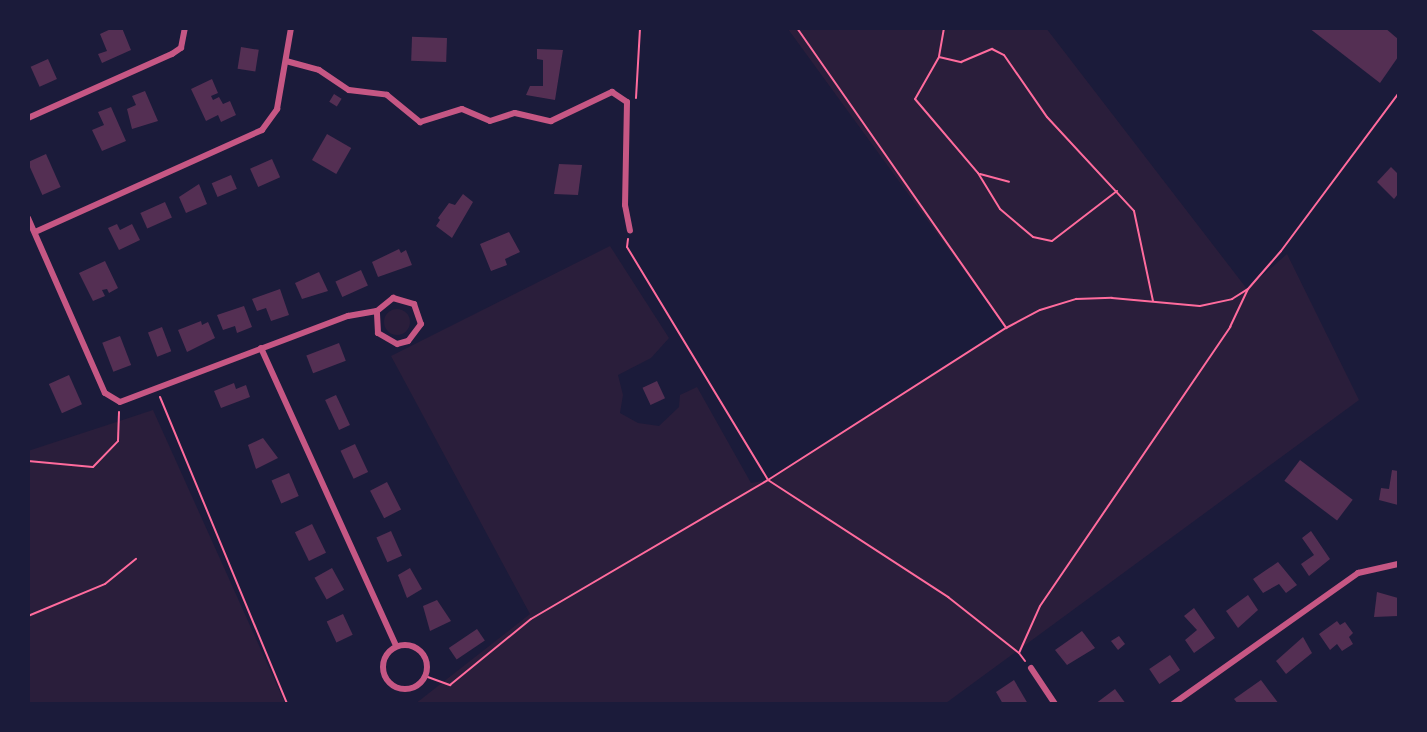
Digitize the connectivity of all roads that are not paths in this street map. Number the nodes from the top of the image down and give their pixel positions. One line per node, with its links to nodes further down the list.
1 (185, 28): 4 (street)
2 (291, 28): 3 (street)
3 (286, 61): 6 (street); 7 (street)
4 (28, 118)
5 (28, 218): 7 (street)
6 (630, 231)
7 (35, 232): 9 (street)
8 (377, 311): 8 (street); 9 (street)
9 (261, 348): 11 (street)
10 (1398, 564): 14 (street)
11 (396, 646): 11 (street)
12 (1031, 668): 13 (street)
13 (1055, 704)
14 (1173, 704)

